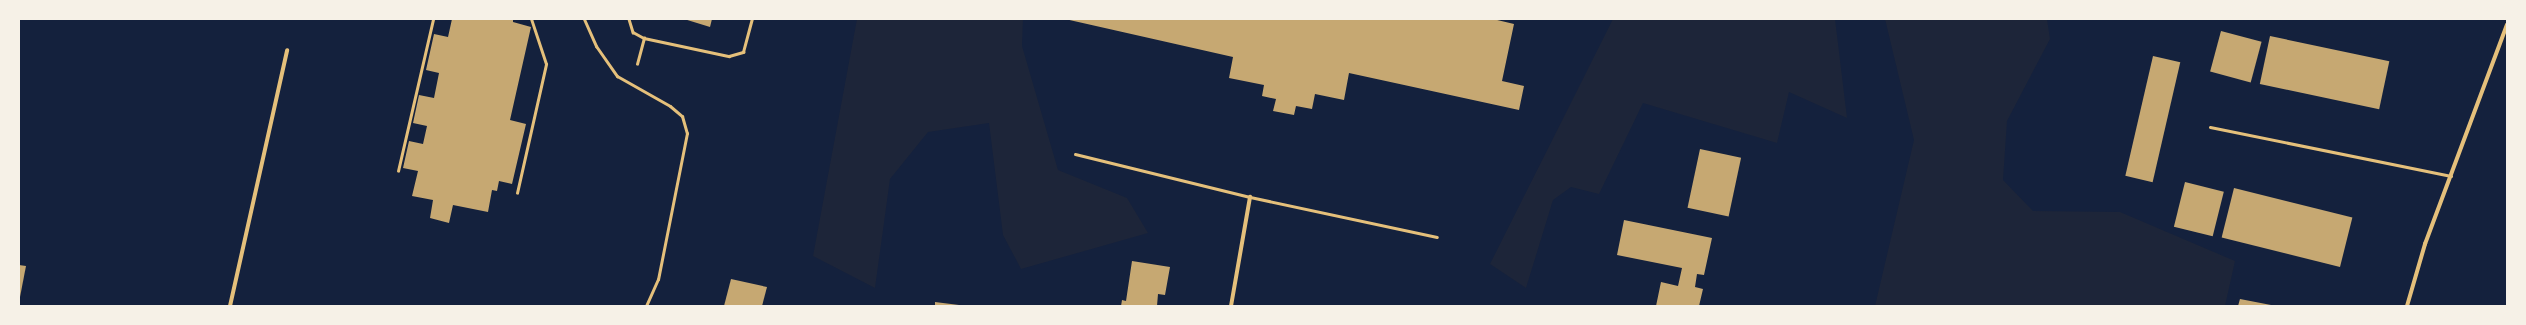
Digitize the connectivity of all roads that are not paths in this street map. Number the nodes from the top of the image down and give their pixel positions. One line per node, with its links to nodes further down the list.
1 (584, 19): 10 (lane)
2 (2507, 25): 6 (street)
3 (286, 50): 9 (street)
4 (2210, 127): 6 (lane)
5 (1075, 154): 7 (lane)
6 (2451, 176): 12 (street)
7 (1250, 197): 8 (lane); 11 (street)
8 (1437, 237)
9 (230, 306)
10 (646, 306)
11 (1231, 306)
12 (2407, 306)

